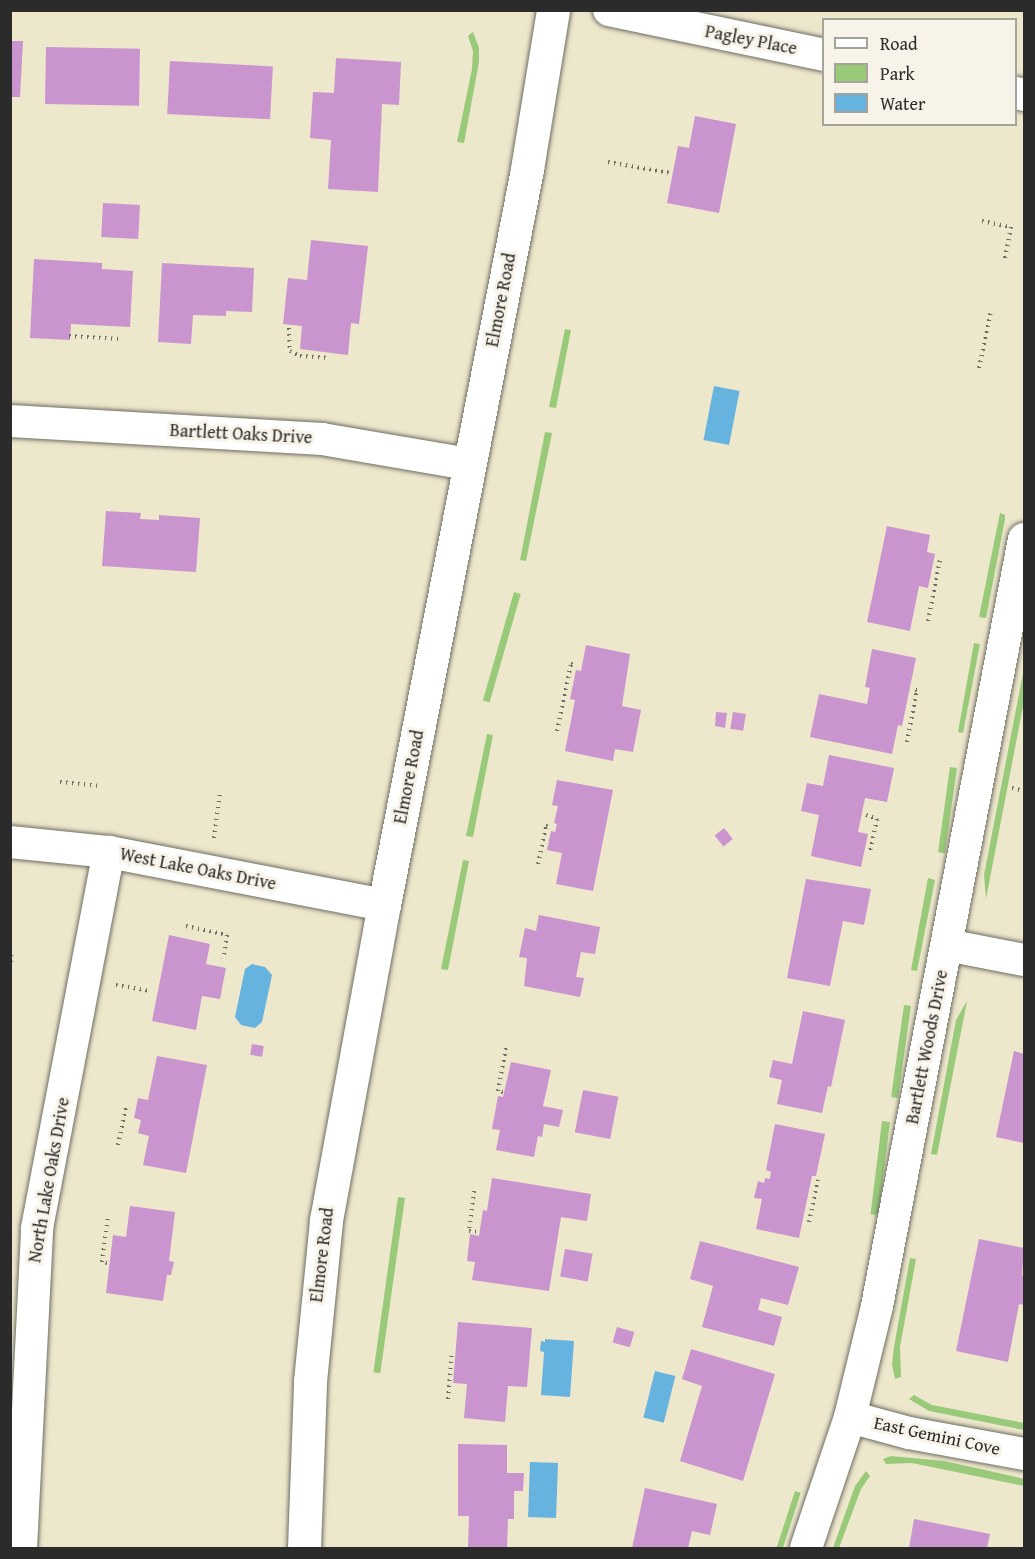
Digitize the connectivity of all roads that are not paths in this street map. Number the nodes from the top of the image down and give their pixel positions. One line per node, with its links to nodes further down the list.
1 (553, 10): 5 (street, Elmore Road)
2 (609, 10): 3 (street, Pagley Place)
3 (822, 55)
4 (10, 421): 5 (street, Bartlett Oaks Drive)
5 (469, 464): 9 (street, Elmore Road)
6 (1024, 539): 10 (street, Bartlett Woods Drive)
7 (10, 842): 8 (street, West Lake Oaks Drive)
8 (109, 852): 9 (street, West Lake Oaks Drive); 14 (street, North Lake Oaks Drive)
9 (384, 905): 15 (street, Elmore Road)
10 (947, 945): 11 (street); 12 (street, Bartlett Woods Drive)
11 (1024, 960)
12 (850, 1417): 13 (street, East Gemini Cove); 16 (street, Bartlett Woods Drive)
13 (1024, 1454)
14 (21, 1548)
15 (304, 1548)
16 (806, 1548)

